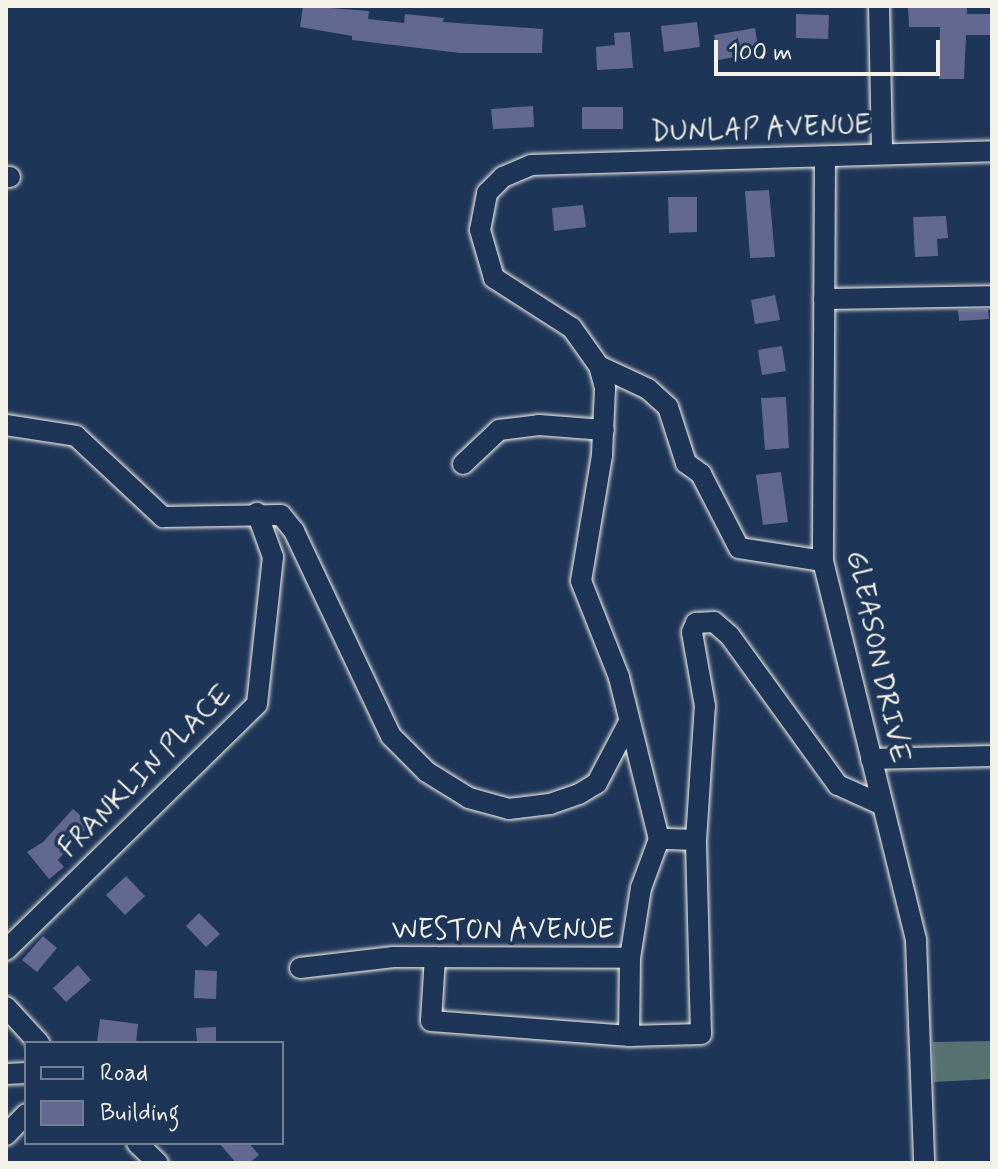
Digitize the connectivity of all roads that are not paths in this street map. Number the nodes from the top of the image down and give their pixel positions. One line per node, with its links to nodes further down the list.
1 (879, 6): 3 (street)
2 (992, 152): 3 (street, DUNLAP AVENUE)
3 (882, 154): 4 (street, DUNLAP AVENUE)
4 (825, 159): 6 (street, GLEASON DRIVE); 7 (street, DUNLAP AVENUE)
5 (992, 296): 6 (street)
6 (824, 299): 12 (street, GLEASON DRIVE)
7 (599, 366): 9 (street); 12 (street)
8 (6, 425): 11 (street)
9 (604, 430): 10 (street); 13 (street)
10 (463, 464)
11 (257, 513): 13 (street); 19 (street, FRANKLIN PLACE)
12 (823, 561): 15 (street, GLEASON DRIVE)
13 (628, 724): 17 (street)
14 (992, 756): 15 (street)
15 (871, 759): 16 (street, GLEASON DRIVE)
16 (880, 804): 18 (street); 30 (street, GLEASON DRIVE)
17 (659, 839): 18 (street); 21 (street, WESTON AVENUE)
18 (696, 840): 24 (street)
19 (6, 950)
20 (435, 957): 21 (street, WESTON AVENUE); 22 (street, WESTON AVENUE); 24 (street)
21 (630, 958): 24 (street)
22 (300, 968)
23 (6, 1007): 25 (street)
24 (629, 1036)
25 (37, 1041)
26 (24, 1116): 27 (street)
27 (6, 1135)
28 (139, 1145): 29 (street)
29 (158, 1163)
30 (924, 1163)

